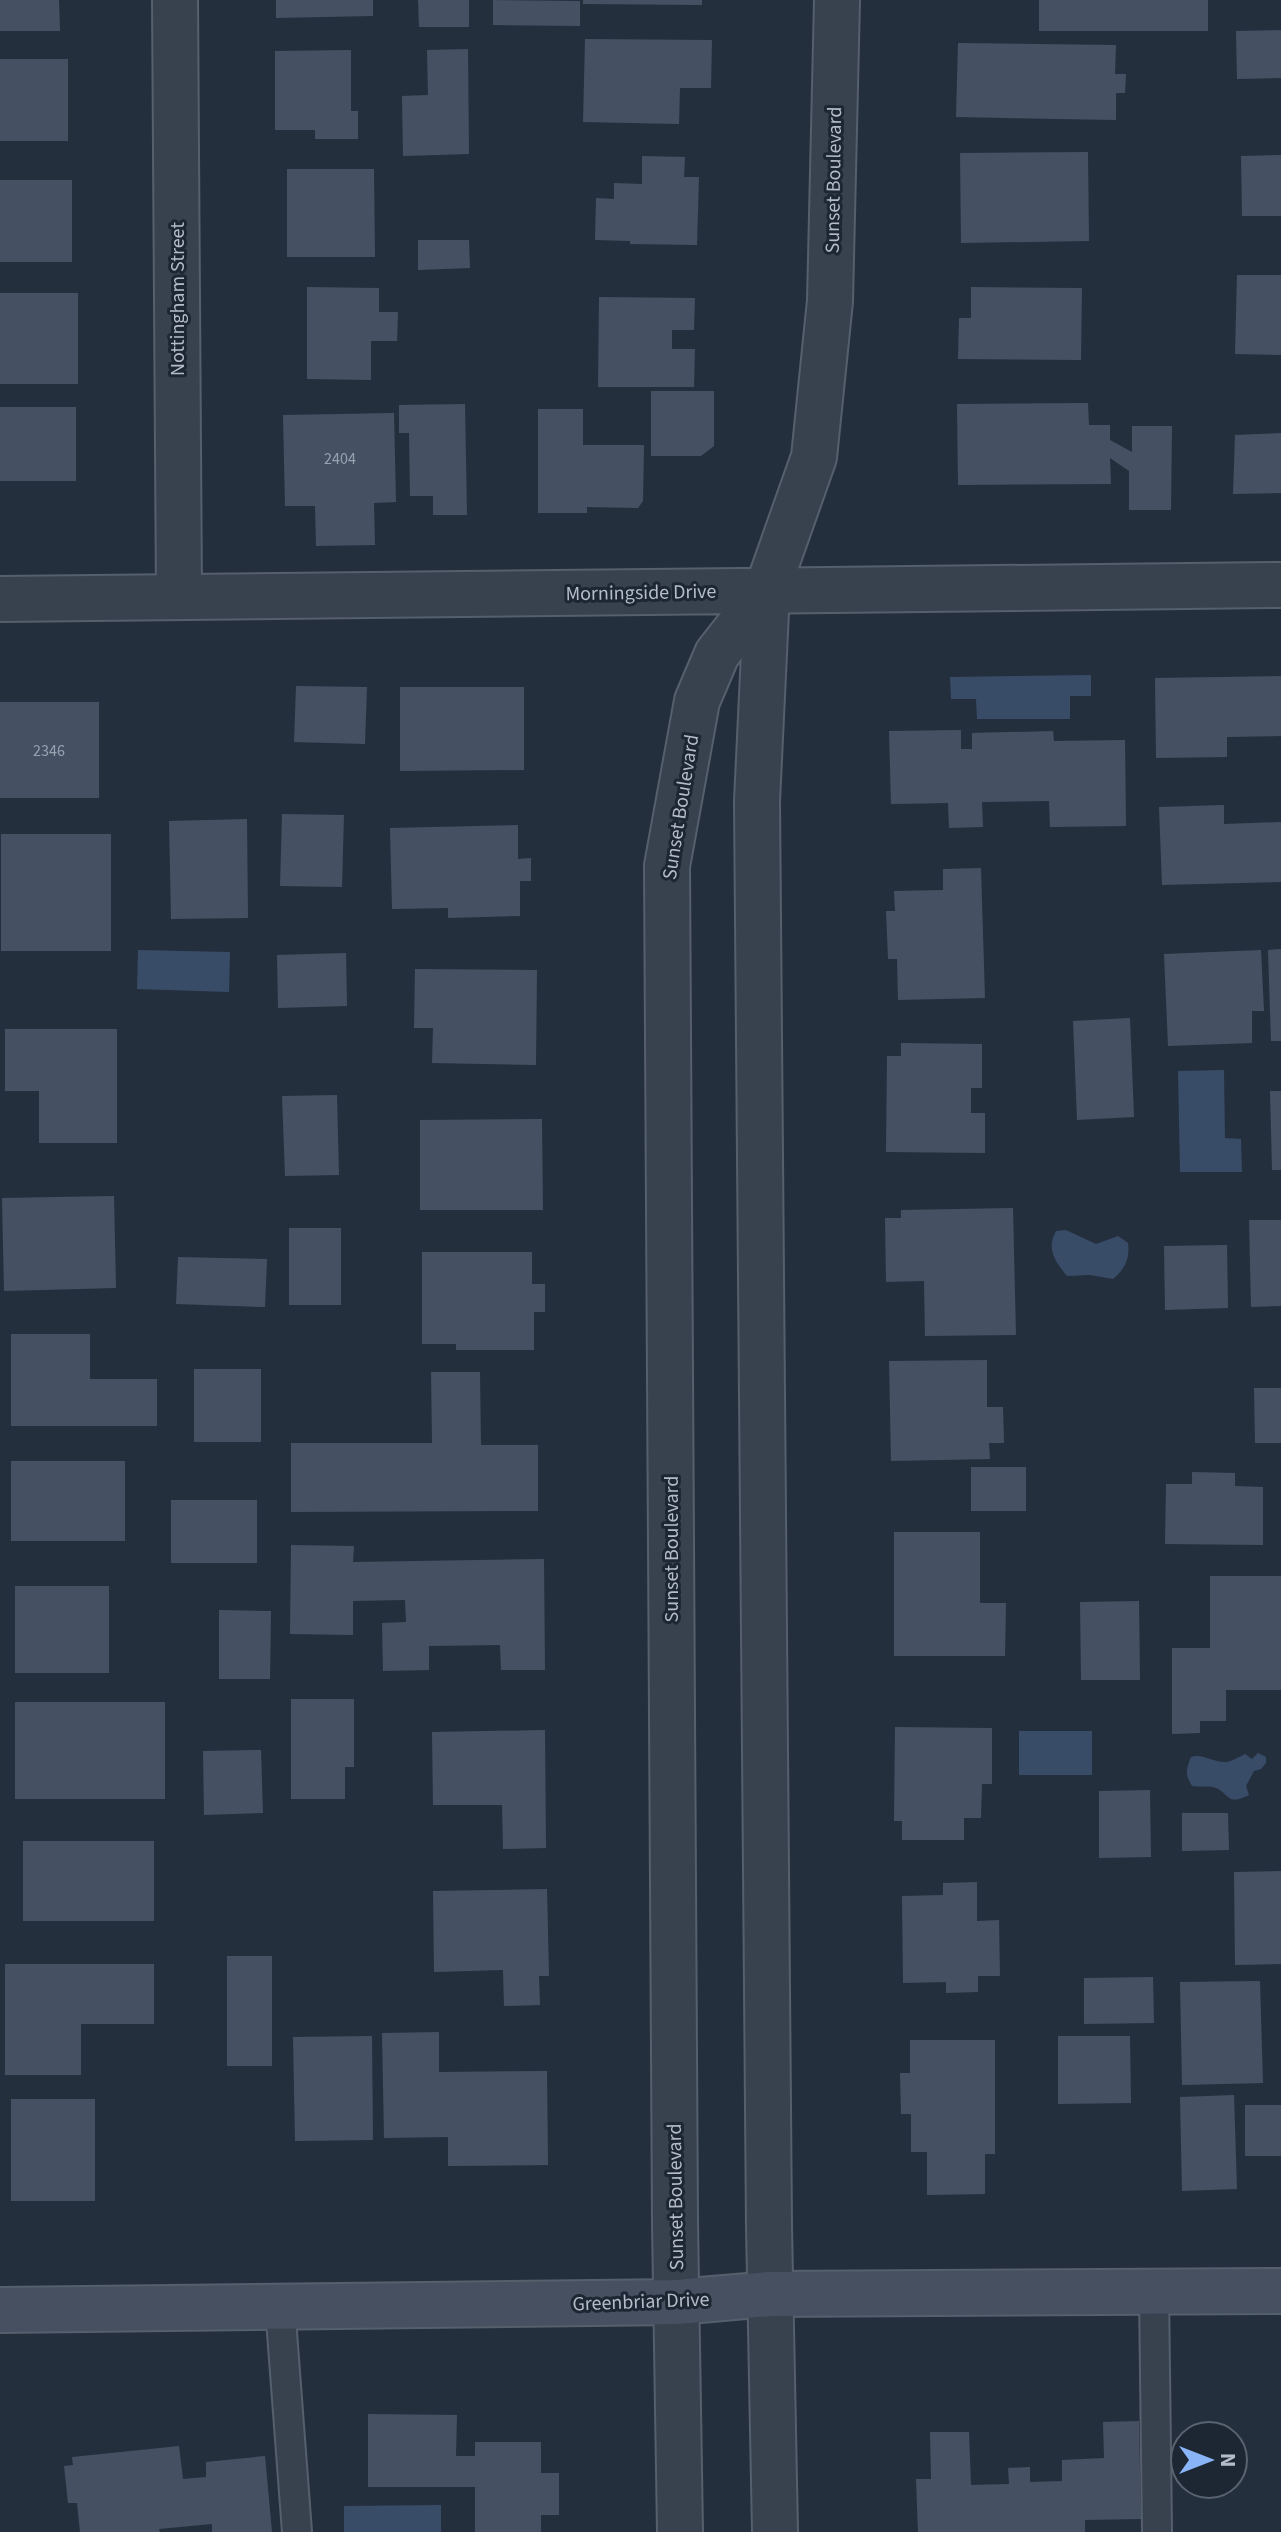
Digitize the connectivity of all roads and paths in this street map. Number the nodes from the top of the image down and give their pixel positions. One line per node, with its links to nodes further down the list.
1 (175, 0): 5 (street, Nottingham Street)
2 (837, 0): 4 (street, Sunset Boulevard)
3 (1281, 585): 4 (street, Morningside Drive)
4 (767, 590): 5 (street, Morningside Drive); 9 (street, Sunset Boulevard); 10 (street, Sunset Boulevard)
5 (179, 597): 6 (street, Morningside Drive)
6 (0, 599)
7 (1281, 2291): 8 (main road, Greenbriar Drive)
8 (1154, 2292): 9 (main road, Greenbriar Drive); 16 (lane)
9 (770, 2294): 10 (main road, Greenbriar Drive); 15 (street, Sunset Boulevard)
10 (677, 2302): 11 (main road, Greenbriar Drive); 14 (street, Sunset Boulevard)
11 (280, 2306): 12 (main road, Greenbriar Drive); 13 (lane)
12 (0, 2310)
13 (297, 2532)
14 (680, 2532)
15 (775, 2532)
16 (1157, 2532)

